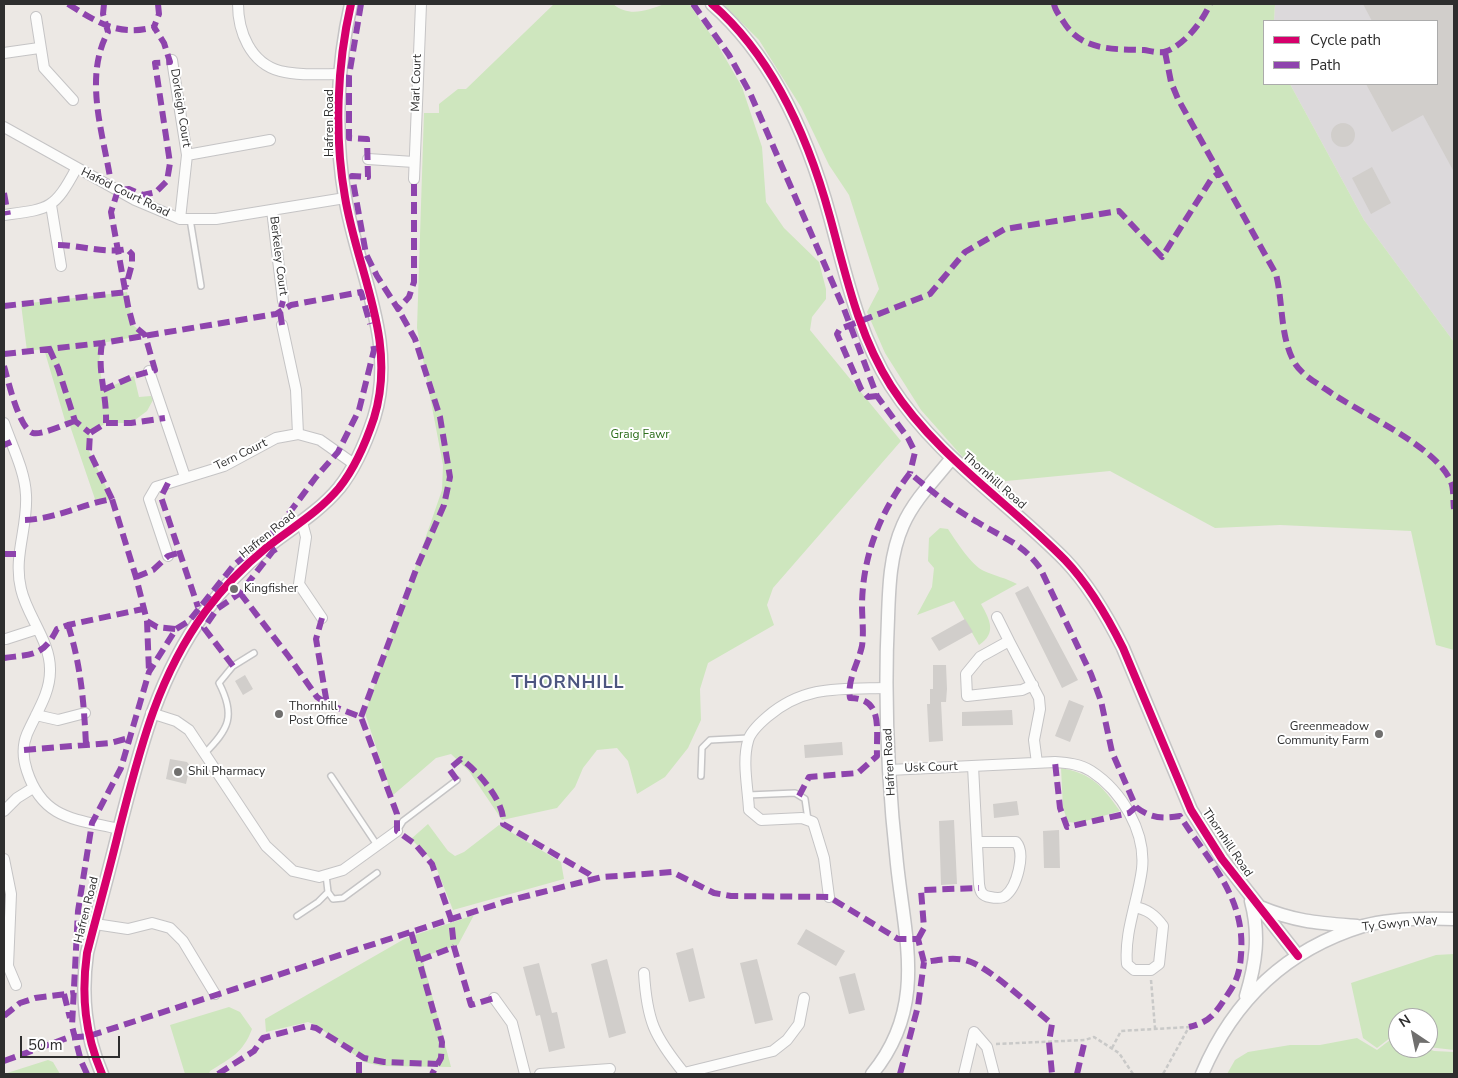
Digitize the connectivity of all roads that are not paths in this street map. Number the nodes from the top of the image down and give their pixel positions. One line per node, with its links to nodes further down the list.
1 (238, 4): 9 (street)
2 (351, 4): 9 (street, Hafren Road)
3 (421, 4): 15 (street, Marl Court)
4 (712, 4): 30 (street, Thornhill Road)
5 (36, 17): 6 (street)
6 (39, 48): 7 (street); 10 (street)
7 (4, 53)
8 (172, 60): 13 (street, Dorleigh Court)
9 (341, 74): 18 (street, Hafren Road)
10 (73, 100)
11 (4, 127): 16 (street, Hafod Court Road)
12 (270, 140): 13 (street, Dorleigh Court)
13 (187, 155): 22 (street, Dorleigh Court)
14 (368, 158): 15 (street)
15 (414, 162): 17 (street, Marl Court)
16 (76, 169): 19 (street); 22 (street, Hafod Court Road)
17 (414, 179)
18 (345, 198): 20 (street, Hafod Court Road); 31 (street, Hafren Road)
19 (51, 205): 21 (street); 23 (street)
20 (272, 210): 22 (street, Hafod Court Road); 25 (street, Berkeley Court)
21 (4, 216)
22 (185, 219): 24 (lane)
23 (61, 266)
24 (201, 286)
25 (283, 301)
26 (282, 325): 29 (street)
27 (149, 372): 32 (street)
28 (4, 423): 37 (street)
29 (298, 434): 31 (street, Tern Court); 32 (street, Tern Court)
30 (952, 458): 42 (street, Hafren Road); 67 (street, Thornhill Road)
31 (354, 464): 33 (street, Hafren Road)
32 (185, 477): 34 (street, Tern Court)
33 (302, 522): 36 (street); 44 (street, Hafren Road)
34 (168, 556)
35 (997, 617): 39 (street)
36 (322, 618)
37 (37, 629): 38 (street); 45 (street)
38 (6, 639)
39 (1009, 641): 41 (street); 41 (street)
40 (254, 653): 47 (lane)
41 (1033, 685): 48 (street)
42 (886, 688): 46 (street); 50 (street, Hafren Road)
43 (85, 713): 45 (street)
44 (151, 713): 47 (street); 58 (street, Hafren Road)
45 (36, 715): 54 (street)
46 (748, 738): 52 (lane); 55 (street)
47 (204, 754): 64 (street)
48 (1037, 763): 49 (street, Usk Court); 68 (street, Usk Court)
49 (973, 766): 50 (street, Usk Court); 60 (street, Usk Court)
50 (889, 770): 85 (street, Hafren Road)
51 (331, 776): 61 (lane)
52 (701, 776)
53 (457, 780): 59 (lane)
54 (32, 788): 56 (street); 58 (street)
55 (748, 795): 57 (street); 57 (lane)
56 (4, 811)
57 (808, 820): 66 (street)
58 (119, 830): 71 (street, Hafren Road)
59 (398, 831): 61 (street)
60 (977, 842): 60 (street, Usk Court)
61 (377, 845): 64 (street)
62 (4, 859): 75 (street)
63 (377, 873): 65 (lane)
64 (326, 875): 65 (lane)
65 (328, 892): 69 (lane)
66 (829, 897)
67 (1254, 901): 72 (street); 73 (street, Thornhill Road); 79 (street)
68 (1134, 907): 68 (street, Usk Court)
69 (297, 916)
70 (1454, 919): 72 (street, Ty Gwyn Way)
71 (95, 924): 76 (street); 81 (street, Hafren Road)
72 (1364, 926): 73 (street, Ty Gwyn Way)
73 (1298, 956): 79 (street, Ty Gwyn Way)
74 (644, 973): 84 (street)
75 (16, 984)
76 (215, 994)
77 (494, 998): 82 (street)
78 (804, 998): 84 (street)
79 (1244, 1001): 88 (street, Ty Gwyn Way)
80 (610, 1069): 83 (street)
81 (102, 1074)
82 (526, 1074)
83 (540, 1074)
84 (684, 1074)
85 (872, 1074)
86 (964, 1074): 87 (street)
87 (994, 1074)
88 (1202, 1074)

